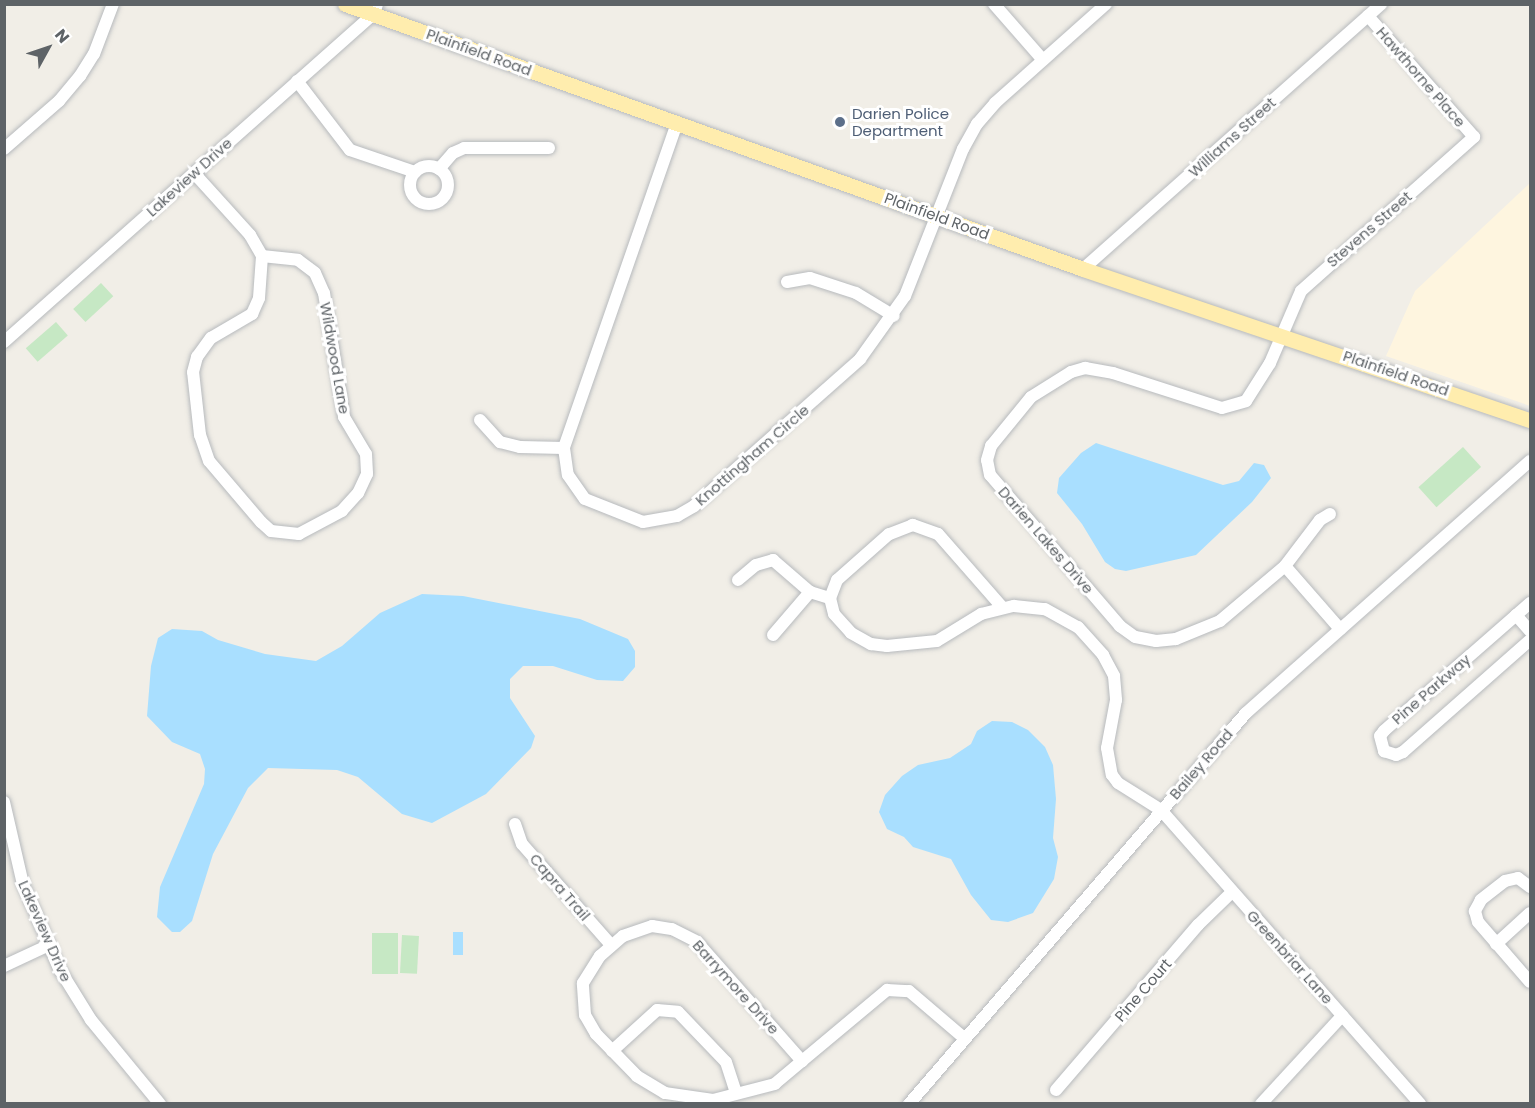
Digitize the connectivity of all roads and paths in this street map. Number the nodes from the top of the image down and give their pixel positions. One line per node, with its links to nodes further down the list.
1 (113, 4): 13 (street)
2 (345, 4): 6 (main road, Plainfield Road)
3 (994, 4): 8 (street)
4 (1106, 4): 8 (street, Knottingham Circle)
5 (1381, 4): 7 (street, Williams Street)
6 (376, 9): 9 (street, Lakeview Drive); 10 (main road, Plainfield Road)
7 (1368, 16): 11 (street, Hawthorne Place); 19 (street, Williams Street)
8 (1043, 60): 17 (street, Knottingham Circle)
9 (297, 81): 15 (street, Lakeview Drive); 16 (street)
10 (678, 123): 17 (main road, Plainfield Road); 26 (street)
11 (1474, 138): 22 (street, Stevens Street)
12 (549, 148): 14 (street)
13 (4, 149)
14 (439, 168): 16 (street); 16 (street)
15 (194, 172): 18 (street); 23 (street, Lakeview Drive)
16 (415, 172)
17 (938, 216): 19 (main road, Plainfield Road); 21 (street, Knottingham Circle)
18 (262, 256): 18 (street, Wildwood Lane)
19 (1083, 268): 22 (main road, Plainfield Road)
20 (788, 282): 21 (street)
21 (894, 316): 26 (street, Knottingham Circle)
22 (1282, 334): 25 (main road, Plainfield Road); 29 (street, Darien Lakes Drive)
23 (4, 342)
24 (480, 420): 26 (street)
25 (1530, 420)
26 (564, 448)
27 (1530, 461): 36 (street, Bailey Road)
28 (1330, 514): 29 (street, Darien Lakes Drive)
29 (1285, 566): 36 (street)
30 (738, 580): 31 (street)
31 (810, 592): 32 (street); 38 (street)
32 (830, 598): 34 (street); 34 (street)
33 (1530, 603): 35 (street, Pine Parkway)
34 (1002, 607): 41 (street, Greenbriar Lane)
35 (1516, 615): 37 (street); 39 (street, Pine Parkway)
36 (1340, 629): 41 (street, Bailey Road)
37 (1530, 632)
38 (773, 635)
39 (1530, 640)
40 (4, 802): 47 (street, Lakeview Drive)
41 (1161, 810): 44 (street, Greenbriar Lane); 52 (street, Bailey Road)
42 (515, 824): 48 (street, Capra Trail)
43 (1530, 887): 46 (street)
44 (1232, 892): 51 (street, Greenbriar Lane); 55 (street, Pine Court)
45 (1530, 913): 46 (street)
46 (1497, 944): 50 (street)
47 (49, 945): 49 (street); 57 (street, Lakeview Drive)
48 (611, 945): 53 (street, Barrymore Drive); 54 (street, Barrymore Drive)
49 (4, 966)
50 (1530, 982)
51 (1342, 1016): 59 (street); 60 (street, Greenbriar Lane)
52 (964, 1038): 54 (street, Barrymore Drive); 58 (street, Bailey Road)
53 (612, 1051): 56 (street, Barrymore Drive); 56 (street)
54 (802, 1061): 56 (street, Barrymore Drive)
55 (1056, 1090)
56 (736, 1094)
57 (160, 1104)
58 (909, 1104)
59 (1261, 1104)
60 (1420, 1104)

